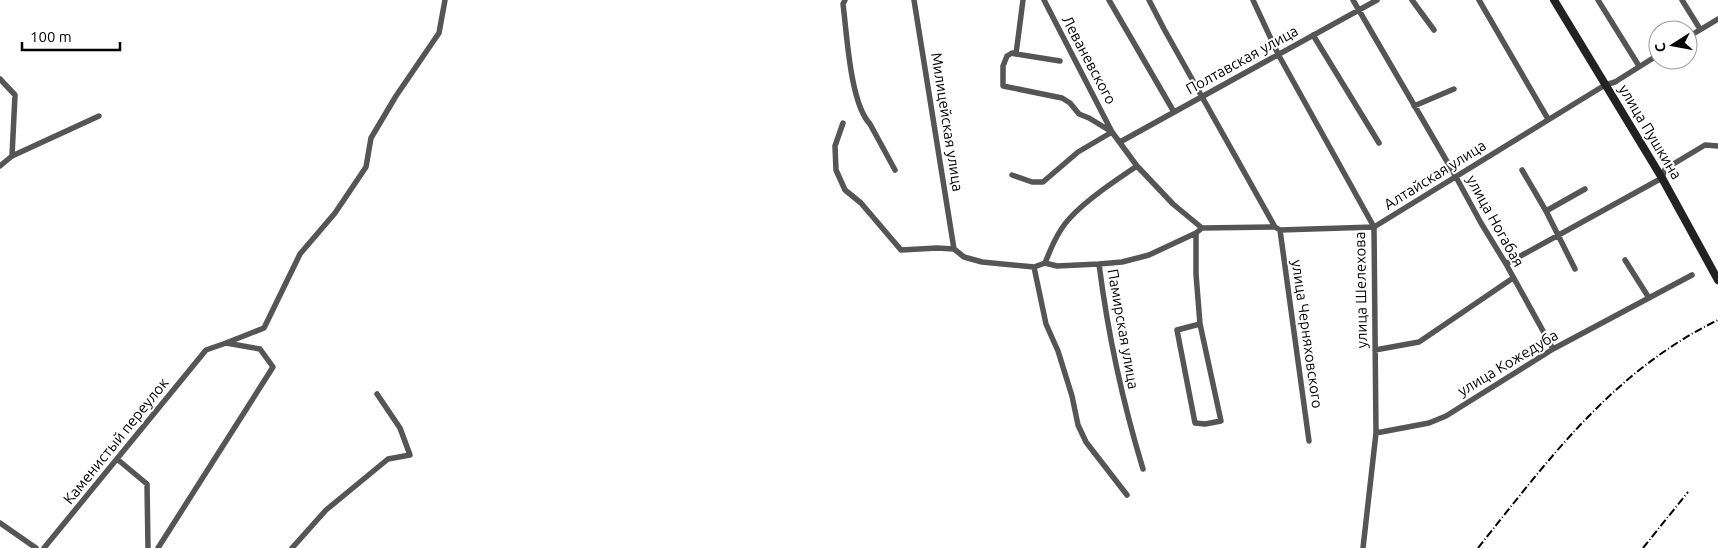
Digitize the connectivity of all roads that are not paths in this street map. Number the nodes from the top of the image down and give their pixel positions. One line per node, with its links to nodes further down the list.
1 (444, 0): 66 (street)
2 (844, 0): 42 (street)
3 (914, 0): 54 (street, Милицейская улица)
4 (1023, 0): 21 (street)
5 (1044, 0): 35 (street, Леваневского)
6 (1109, 0): 31 (street)
7 (1150, 0): 29 (street, улица Черняховского)
8 (1253, 0): 22 (street, улица Шелехова)
9 (1353, 0): 16 (street, улица Ногабая)
10 (1377, 0): 16 (street, Полтавская улица)
11 (1412, 0): 18 (street)
12 (1479, 0): 33 (street)
13 (1554, 0): 27 (street, улица Пушкина)
14 (1598, 0): 25 (street)
15 (1682, 0): 19 (street)
16 (1358, 10): 20 (street, Полтавская улица); 30 (street, улица Ногабая)
17 (1718, 19): 19 (street)
18 (1434, 30)
19 (1700, 30)
20 (1313, 35): 22 (street, Полтавская улица); 37 (street)
21 (1016, 54): 23 (street, Леваневского); 35 (street, Леваневского)
22 (1278, 54): 29 (street, Полтавская улица); 49 (street, улица Шелехова)
23 (1060, 61)
24 (1648, 61): 25 (street, Алтайская улица)
25 (1639, 66): 27 (street, Алтайская улица)
26 (0, 79): 39 (street)
27 (1605, 85): 33 (street, Алтайская улица); 46 (street, улица Пушкина)
28 (1454, 89): 30 (street)
29 (1203, 97): 31 (street, Полтавская улица); 51 (street, улица Черняховского)
30 (1414, 106): 45 (street, улица Ногабая)
31 (1174, 112): 36 (street, Полтавская улица)
32 (98, 116): 39 (street)
33 (1548, 119): 45 (street, Алтайская улица)
34 (842, 123): 54 (street)
35 (1112, 132): 36 (street, Леваневского); 44 (street)
36 (1120, 142): 41 (street, Леваневского)
37 (1379, 144)
38 (1718, 146): 46 (street)
39 (12, 156): 40 (street)
40 (0, 166)
41 (1137, 166): 50 (street, Леваневского); 56 (street)
42 (895, 170)
43 (1522, 170): 48 (street)
44 (1012, 175)
45 (1456, 177): 49 (street, Алтайская улица); 58 (street, улица Ногабая)
46 (1662, 178): 53 (street); 63 (street, улица Пушкина)
47 (1585, 189): 48 (street)
48 (1546, 211): 53 (street)
49 (1374, 227): 51 (street, Алтайская улица); 68 (street, улица Шелехова)
50 (1202, 228): 51 (street, Алтайская улица); 52 (street)
51 (1278, 229): 71 (street, улица Черняховского)
52 (1196, 233): 57 (street, Памирская улица); 65 (street)
53 (1558, 236): 58 (street); 60 (street)
54 (954, 249): 59 (street)
55 (1625, 260): 64 (street)
56 (1045, 263): 57 (street); 59 (street)
57 (1098, 264): 73 (street, Памирская улица)
58 (1506, 264): 62 (street, улица Ногабая)
59 (1034, 267): 74 (street)
60 (1576, 269)
61 (1692, 275): 64 (street, улица Кожедуба)
62 (1513, 278): 67 (street, улица Ногабая); 68 (street)
63 (1718, 280)
64 (1649, 298): 67 (street, улица Кожедуба)
65 (1200, 324): 65 (street)
66 (226, 343): 72 (street, Каменистый переулок); 79 (street)
67 (1553, 349): 70 (street, улица Кожедуба)
68 (1375, 350): 70 (street, улица Шелехова)
69 (377, 394): 80 (street)
70 (1376, 433): 81 (street, улица Шелехова)
71 (1309, 441)
72 (117, 459): 77 (street, Каменистый переулок); 78 (street)
73 (1143, 469)
74 (1127, 495)
75 (0, 524): 76 (street)
76 (36, 548)
77 (44, 548)
78 (148, 548)
79 (158, 548)
80 (292, 548)
81 (1363, 548)

